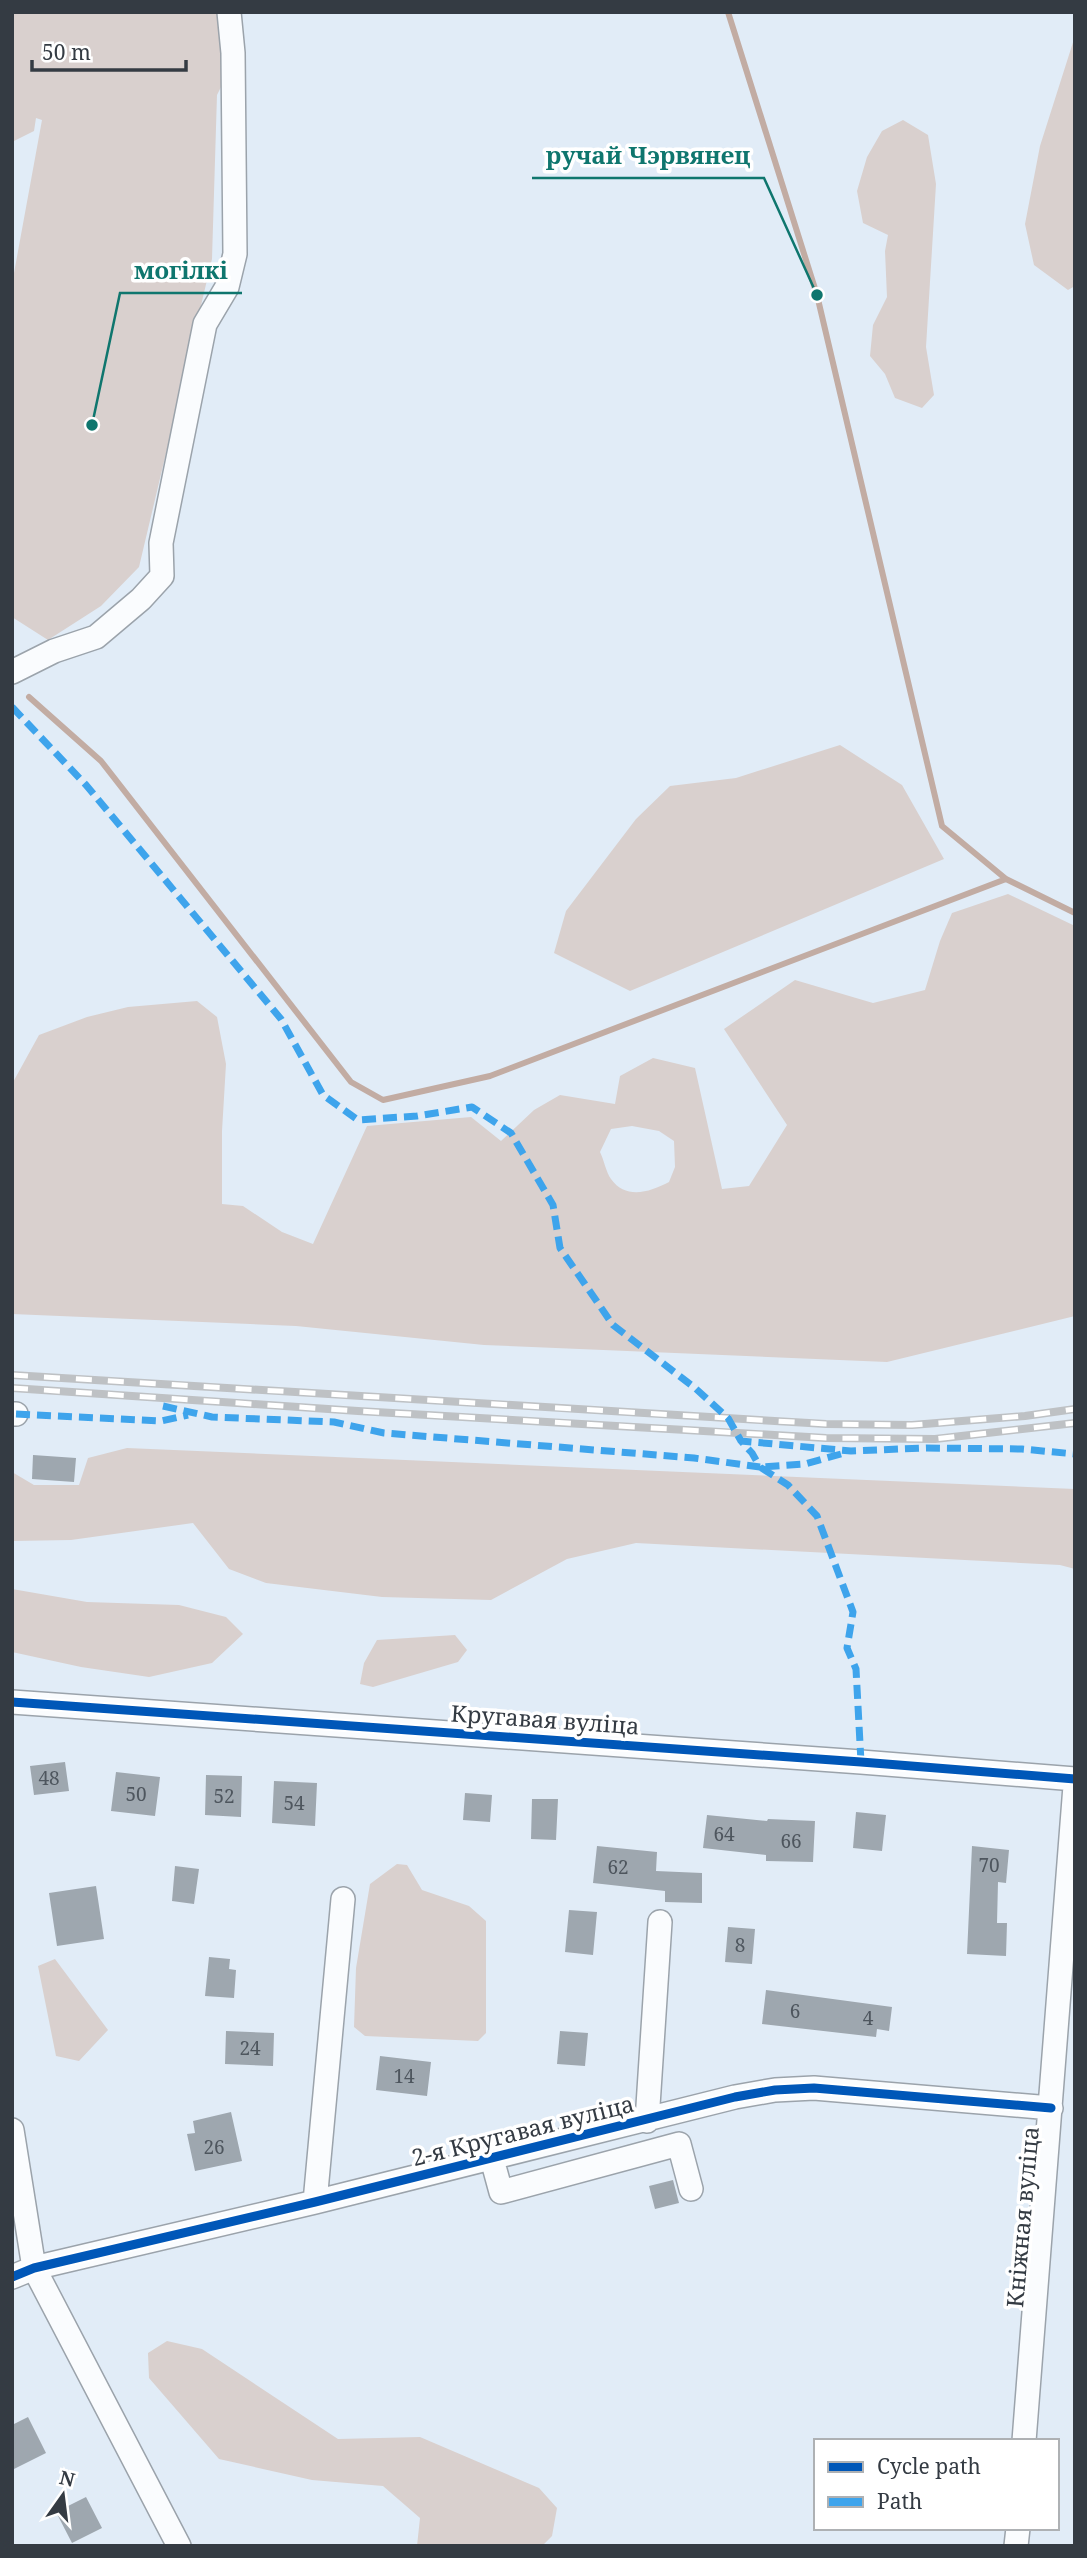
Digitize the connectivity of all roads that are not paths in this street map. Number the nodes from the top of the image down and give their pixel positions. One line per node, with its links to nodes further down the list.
1 (229, 12): 2 (street)
2 (12, 672)
3 (12, 1702): 4 (street, Кругавая вуліца)
4 (1075, 1779)
5 (1075, 1786): 8 (street, Кніжная вуліца)
6 (343, 1899): 13 (street)
7 (660, 1922): 9 (street)
8 (1051, 2108): 9 (street, 2-я Кругавая вуліца); 16 (street, Кніжная вуліца)
9 (647, 2121): 11 (street, 2-я Кругавая вуліца)
10 (12, 2130): 14 (street)
11 (492, 2159): 12 (street); 13 (street, 2-я Кругавая вуліца)
12 (691, 2189)
13 (315, 2202): 14 (street, 2-я Кругавая вуліца)
14 (34, 2268): 15 (street, 2-я Кругавая вуліца); 17 (street)
15 (12, 2277)
16 (1024, 2439)
17 (179, 2546)

